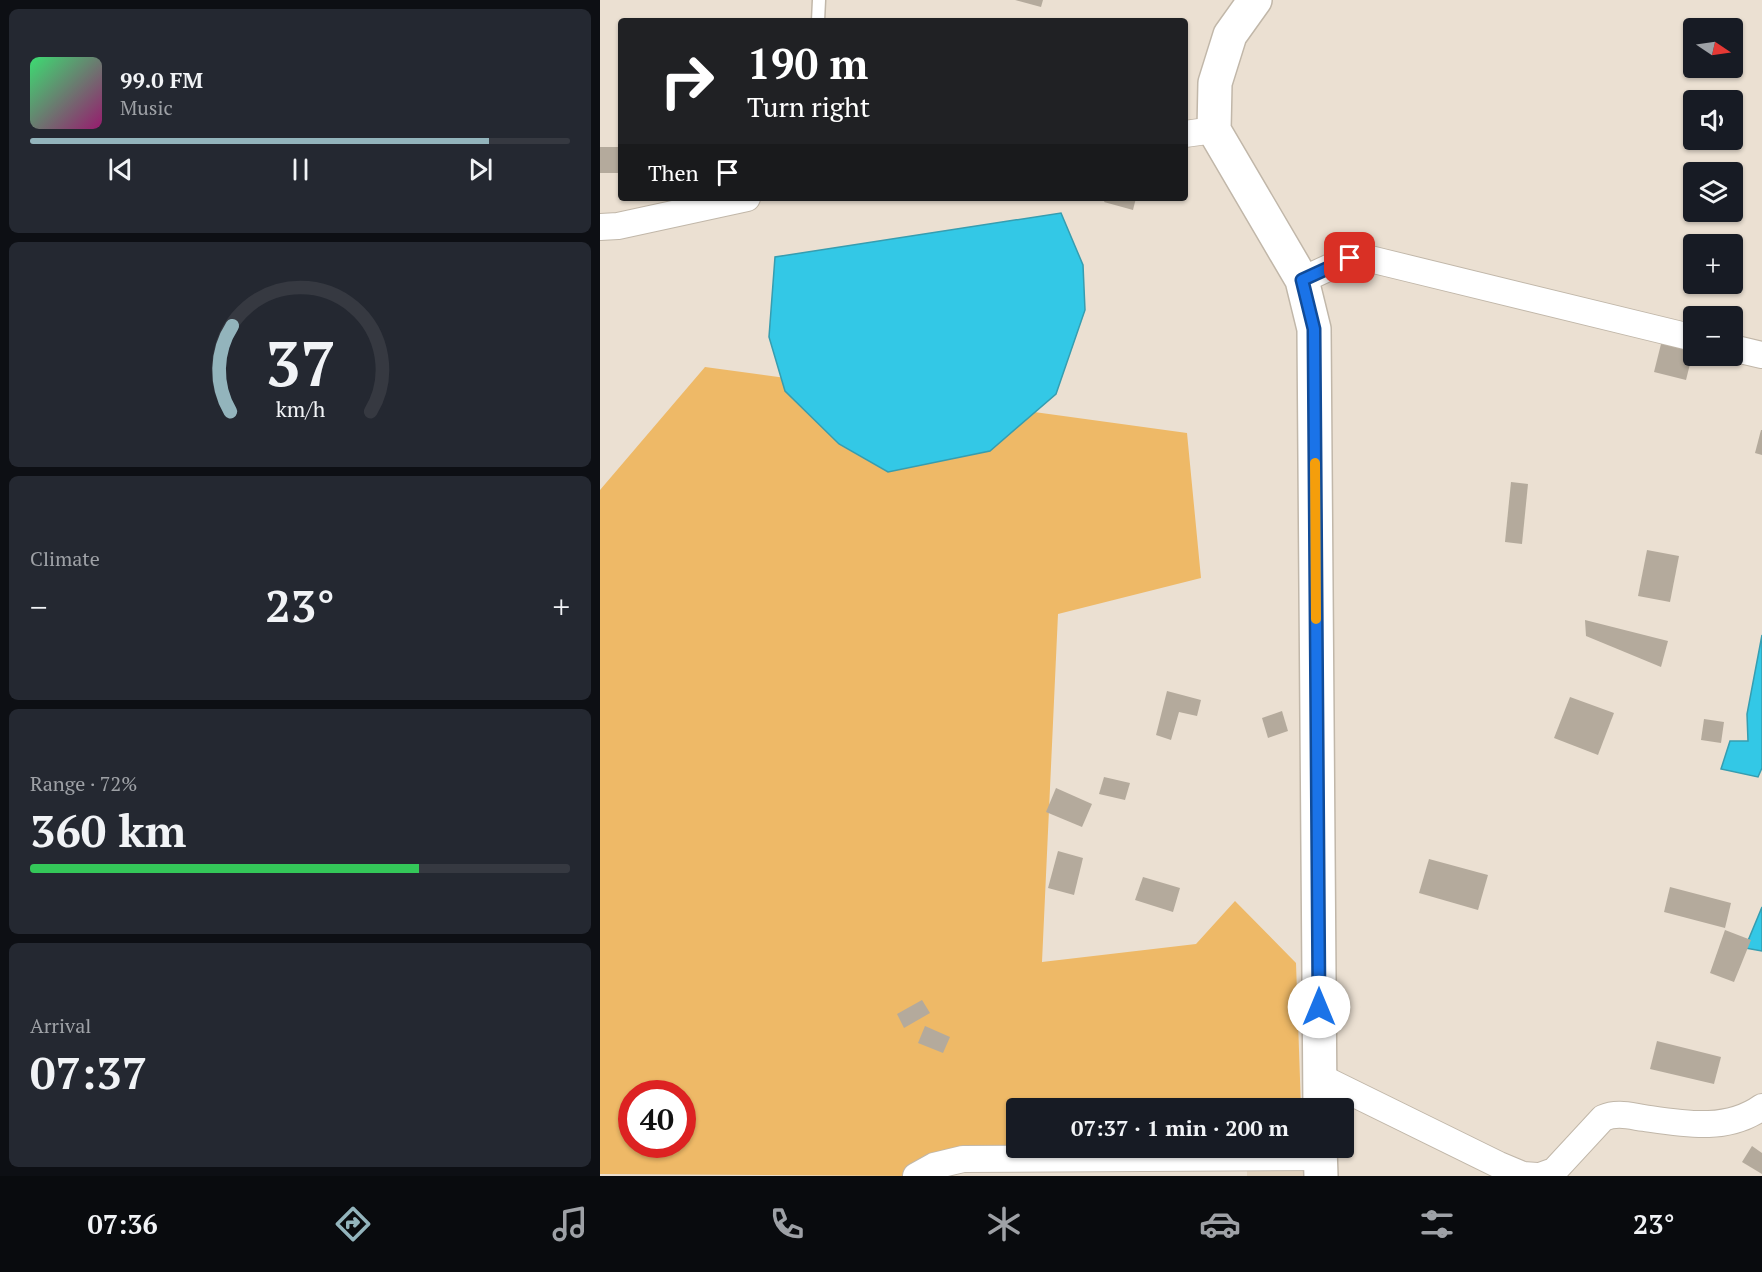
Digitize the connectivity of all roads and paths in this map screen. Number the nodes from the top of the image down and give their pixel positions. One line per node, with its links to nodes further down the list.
1 (819, 0): 3 (lane)
2 (1255, 0): 4 (street)
3 (818, 18)
4 (1199, 132): 7 (street)
5 (733, 201): 6 (street)
6 (600, 227)
7 (1302, 280): 8 (street); 11 (street)
8 (1683, 335)
9 (1743, 351): 10 (street)
10 (1762, 355)
11 (1320, 1093): 15 (street)
12 (1762, 1107): 15 (street)
13 (1320, 1160): 14 (street)
14 (916, 1176)
15 (1538, 1176)

